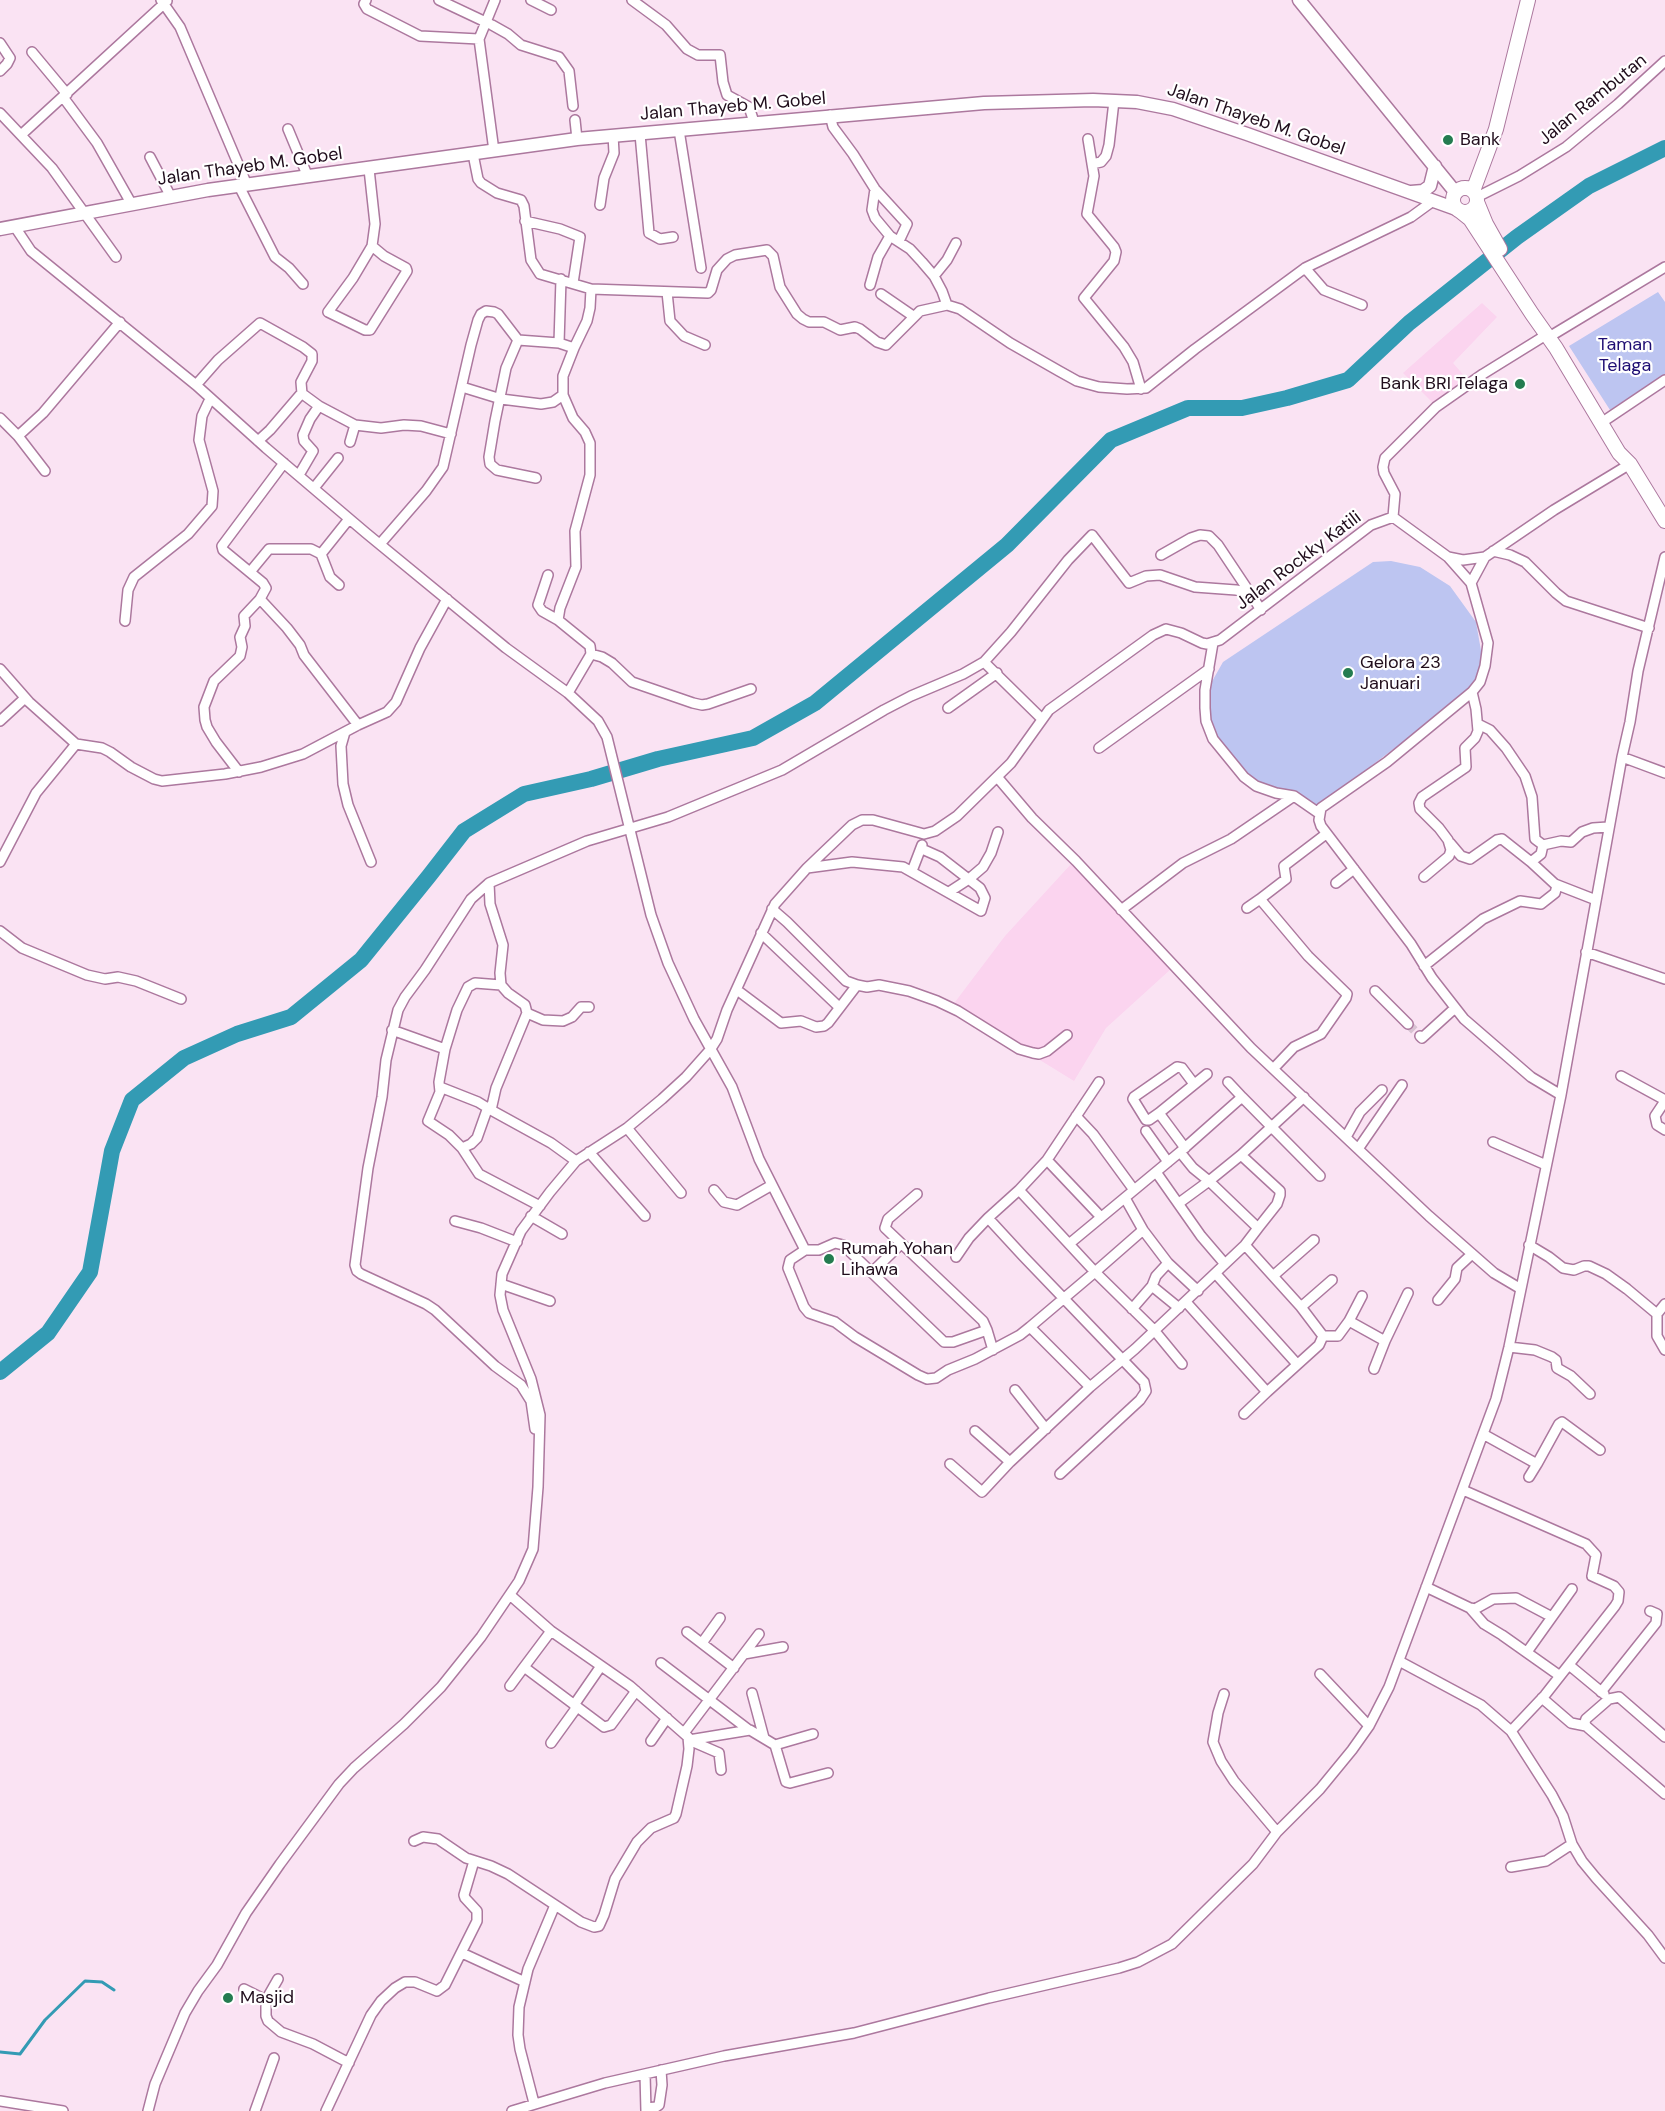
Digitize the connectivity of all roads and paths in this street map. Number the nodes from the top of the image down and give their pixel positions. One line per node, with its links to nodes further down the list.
1 (366, 0): 11 (street)
2 (439, 0): 10 (street)
3 (495, 0): 10 (street)
4 (531, 0): 9 (street)
5 (632, 0): 22 (street)
6 (1299, 0): 34 (main road)
7 (1528, 0): 41 (highway)
8 (165, 1): 16 (street); 37 (street)
9 (551, 10)
10 (484, 22): 11 (street); 18 (street)
11 (479, 39): 30 (street)
12 (0, 43): 15 (street)
13 (32, 52): 16 (street)
14 (1665, 61): 41 (street, Jalan Rambutan)
15 (0, 71)
16 (65, 96): 26 (street); 43 (street)
17 (1114, 101): 20 (main road, Jalan Thayeb M. Gobel); 33 (street); 39 (main road, Jalan Thayeb M. Gobel)
18 (573, 106)
19 (0, 113): 26 (street)
20 (830, 116): 22 (main road, Jalan Thayeb M. Gobel); 38 (street)
21 (574, 120): 28 (street)
22 (754, 122): 24 (main road, Jalan Thayeb M. Gobel)
23 (288, 129): 36 (street)
24 (679, 130): 25 (main road, Jalan Thayeb M. Gobel); 57 (street)
25 (640, 134): 27 (main road, Jalan Thayeb M. Gobel); 50 (street)
26 (21, 135): 46 (street)
27 (613, 135): 28 (main road, Jalan Thayeb M. Gobel); 45 (street)
28 (577, 139): 30 (main road, Jalan Thayeb M. Gobel)
29 (1088, 139): 33 (street)
30 (494, 151): 31 (main road, Jalan Thayeb M. Gobel)
31 (474, 154): 35 (main road, Jalan Thayeb M. Gobel); 47 (street)
32 (150, 157): 40 (street)
33 (1092, 164): 79 (street)
34 (1435, 166): 39 (main road); 44 (main road)
35 (369, 169): 36 (main road, Jalan Thayeb M. Gobel); 54 (street)
36 (308, 177): 37 (main road, Jalan Thayeb M. Gobel)
37 (243, 185): 40 (main road, Jalan Thayeb M. Gobel); 62 (street)
38 (875, 189): 51 (street); 51 (street)
39 (1410, 192): 42 (main road, Jalan Thayeb M. Gobel)
40 (171, 197): 43 (main road, Jalan Thayeb M. Gobel)
41 (1476, 197): 44 (highway); 44 (highway); 52 (highway)
42 (1433, 201): 44 (main road, Jalan Thayeb M. Gobel); 58 (street)
43 (131, 203): 46 (main road, Jalan Thayeb M. Gobel)
44 (1457, 203): 52 (highway)
45 (600, 205)
46 (85, 214): 48 (main road, Jalan Thayeb M. Gobel); 55 (street)
47 (525, 221): 60 (street); 61 (street)
48 (15, 227): 49 (main road, Jalan Thayeb M. Gobel); 70 (street)
49 (0, 229)
50 (673, 237)
51 (894, 238): 59 (street); 63 (street)
52 (1490, 241): 71 (highway)
53 (956, 243): 59 (street)
54 (372, 246): 54 (street)
55 (117, 257)
56 (1665, 267): 71 (street)
57 (701, 268)
58 (1305, 268): 68 (street); 79 (street)
59 (934, 276): 67 (street)
60 (561, 279): 61 (street); 73 (street)
61 (573, 283): 64 (street)
62 (303, 284)
63 (870, 285)
64 (591, 289): 65 (street); 75 (street)
65 (667, 292): 69 (street); 74 (street)
66 (881, 294): 69 (street)
67 (947, 305): 69 (street); 79 (street)
68 (1362, 305)
69 (913, 316)
70 (120, 322): 77 (street); 89 (street)
71 (1550, 335): 86 (highway); 94 (highway); 99 (street)
72 (518, 340): 73 (street); 78 (street); 83 (street)
73 (559, 343): 75 (street)
74 (705, 345)
75 (574, 348): 81 (street)
76 (1665, 380): 86 (street)
77 (196, 385): 80 (street); 82 (street)
78 (462, 387): 83 (street); 88 (street)
79 (1141, 389)
80 (302, 394): 84 (street); 90 (street)
81 (563, 395): 83 (street); 117 (street)
82 (210, 399): 90 (street); 118 (street)
83 (501, 399): 97 (street)
84 (319, 406): 87 (street); 96 (street)
85 (0, 418): 89 (street)
86 (1607, 419): 94 (highway)
87 (355, 425): 88 (street); 91 (street)
88 (451, 434): 102 (street)
89 (18, 436): 95 (street)
90 (258, 441): 93 (street)
91 (350, 442)
92 (338, 458): 98 (street)
93 (284, 463): 96 (street); 109 (street)
94 (1630, 464): 101 (highway); 103 (street)
95 (45, 471)
96 (299, 475): 98 (street)
97 (536, 478)
98 (314, 488): 100 (street)
99 (1393, 517): 106 (street); 116 (street, Jalan Rockky Katili)
100 (349, 519): 102 (street); 104 (street)
101 (1665, 521)
102 (380, 544): 115 (street)
103 (1493, 551): 107 (street); 119 (street)
104 (321, 554): 109 (street); 112 (street)
105 (1161, 555): 113 (street)
106 (1448, 557): 107 (street); 111 (street)
107 (1485, 557): 111 (street)
108 (1665, 557): 119 (street)
109 (250, 572): 114 (street)
110 (548, 575): 117 (street)
111 (1471, 583): 127 (street)
112 (339, 585)
113 (1250, 593): 116 (street); 122 (street)
114 (260, 599): 134 (street); 139 (street)
115 (447, 599): 128 (street); 134 (street)
116 (1261, 610): 120 (street, Jalan Rockky Katili)
117 (558, 620): 121 (street)
118 (125, 621)
119 (1649, 628): 138 (street)
120 (1213, 643): 124 (street); 131 (street)
121 (591, 654): 126 (street); 128 (street)
122 (984, 662): 125 (street); 145 (street)
123 (0, 669): 129 (street)
124 (1209, 669): 137 (street); 142 (street)
125 (997, 673): 130 (street); 131 (street)
126 (751, 689)
127 (1472, 692): 133 (street); 143 (street)
128 (568, 693): 145 (street)
129 (26, 698): 132 (street); 136 (street)
130 (948, 708)
131 (1042, 719): 141 (street)
132 (0, 721)
133 (1478, 724): 149 (street); 150 (street)
134 (358, 725): 135 (street)
135 (345, 732): 139 (street); 153 (street)
136 (76, 744): 139 (street); 152 (street)
137 (1099, 748)
138 (1622, 756): 140 (street); 144 (street)
139 (239, 771)
140 (1665, 773)
141 (998, 778): 147 (street); 168 (street)
142 (1294, 796): 143 (street); 168 (street)
143 (1320, 814): 148 (street)
144 (1608, 827): 150 (street); 165 (street)
145 (630, 829): 160 (street); 188 (street)
146 (998, 832): 159 (street)
147 (924, 834): 151 (street); 155 (street)
148 (1326, 834): 156 (street); 164 (street)
149 (1448, 840): 154 (street); 158 (street)
150 (1543, 845): 154 (street)
151 (922, 849): 157 (street); 159 (street)
152 (0, 862)
153 (371, 862)
154 (1531, 862): 162 (street)
155 (807, 868): 157 (street); 167 (street)
156 (1354, 869): 161 (street); 172 (street)
157 (912, 871): 163 (street)
158 (1424, 876)
159 (969, 879): 163 (street); 163 (street)
160 (489, 883): 174 (street); 184 (street)
161 (1336, 883)
162 (1555, 884): 165 (street); 172 (street)
163 (949, 892)
164 (1260, 899): 166 (street); 189 (street)
165 (1596, 900): 171 (street)
166 (1247, 908)
167 (772, 909): 170 (street); 175 (street)
168 (1121, 910): 189 (street)
169 (0, 931): 178 (street)
170 (761, 933): 176 (street); 180 (street)
171 (1586, 952): 173 (street); 198 (street)
172 (1424, 966): 181 (street)
173 (1665, 979)
174 (501, 985): 182 (street); 187 (street)
175 (858, 985): 180 (street); 185 (street)
176 (737, 990): 180 (street); 188 (street)
177 (1375, 991): 183 (street)
178 (181, 999)
179 (589, 1007): 182 (street)
180 (839, 1007)
181 (1455, 1008): 186 (street); 198 (street)
182 (526, 1014): 202 (street)
183 (1408, 1024)
184 (393, 1030): 187 (street); 291 (street)
185 (1067, 1035)
186 (1420, 1035)
187 (445, 1049): 196 (street)
188 (710, 1050): 206 (street); 223 (street)
189 (1274, 1068): 200 (street)
190 (1207, 1074): 194 (street)
191 (1621, 1076): 201 (street)
192 (1099, 1082): 204 (street)
193 (1228, 1082): 199 (street)
194 (1194, 1084): 203 (street); 203 (street)
195 (1402, 1085): 212 (street)
196 (440, 1086): 202 (street); 211 (street)
197 (1382, 1089): 209 (street)
198 (1562, 1095): 219 (street)
199 (1242, 1097): 205 (street); 213 (street)
200 (1304, 1097): 205 (street); 209 (street)
201 (1665, 1100): 207 (street)
202 (490, 1109): 211 (street); 217 (street)
203 (1159, 1113): 213 (street)
204 (1076, 1116): 216 (street); 226 (street)
205 (1272, 1126): 215 (street); 221 (street)
206 (627, 1128): 214 (street); 227 (street)
207 (1665, 1130)
208 (1146, 1131): 218 (street)
209 (1346, 1137): 212 (street)
210 (1493, 1142): 219 (street)
211 (462, 1148): 231 (street)
212 (1358, 1149): 247 (street)
213 (1183, 1150): 218 (street); 222 (street)
214 (589, 1152): 217 (street); 233 (street)
215 (1241, 1155): 222 (street); 237 (street)
216 (1047, 1160): 225 (street); 234 (street)
217 (576, 1161): 231 (street)
218 (1168, 1162): 220 (street)
219 (1546, 1165): 245 (street)
220 (1156, 1172): 226 (street); 230 (street)
221 (1320, 1176)
222 (1209, 1181): 230 (street); 237 (street)
223 (772, 1185): 224 (street); 246 (street)
224 (714, 1190)
225 (1019, 1190): 235 (street); 243 (street)
226 (1134, 1190): 229 (street)
227 (681, 1192)
228 (917, 1194): 242 (street)
229 (1125, 1198): 234 (street); 238 (street)
230 (1179, 1203): 250 (street)
231 (540, 1206): 232 (street)
232 (531, 1216): 239 (street); 241 (street)
233 (645, 1216)
234 (1101, 1217): 243 (street)
235 (988, 1218): 248 (street); 262 (street)
236 (455, 1221): 241 (street)
237 (1258, 1228): 244 (street)
238 (1143, 1230): 249 (street); 252 (street)
239 (562, 1234)
240 (1314, 1240): 254 (street)
241 (517, 1242): 256 (street)
242 (901, 1244): 251 (street); 272 (street)
243 (1069, 1244): 252 (street)
244 (1245, 1245): 250 (street); 254 (street)
245 (1529, 1245): 258 (street); 269 (street)
246 (805, 1250): 251 (street); 277 (street)
247 (1472, 1254): 258 (street); 263 (street)
248 (956, 1257)
249 (1168, 1263): 257 (street); 259 (street)
250 (1226, 1264): 253 (street)
251 (872, 1272): 272 (street)
252 (1095, 1272): 262 (street); 268 (street)
253 (1216, 1274): 259 (street); 281 (street)
254 (1273, 1276): 267 (street)
255 (1332, 1280): 267 (street)
256 (501, 1284): 264 (street); 291 (street)
257 (1152, 1286): 266 (street); 268 (street)
258 (1521, 1289): 276 (street)
259 (1198, 1291): 266 (street)
260 (1408, 1293): 275 (street)
261 (1362, 1296): 270 (street)
262 (1064, 1299): 271 (street); 279 (street)
263 (1438, 1300)
264 (550, 1301)
265 (1665, 1304): 269 (street)
266 (1183, 1305): 273 (street); 285 (street)
267 (1301, 1307): 274 (street)
268 (1132, 1309): 273 (street)
269 (1657, 1314): 278 (street)
270 (1348, 1321): 274 (street); 275 (street)
271 (1030, 1327): 277 (street); 283 (street)
272 (987, 1330): 277 (street)
273 (1154, 1330): 279 (street); 280 (street)
274 (1323, 1336): 281 (street)
275 (1385, 1341): 282 (street)
276 (1509, 1347): 286 (street); 290 (street)
277 (993, 1350)
278 (1665, 1350)
279 (1122, 1360): 283 (street); 296 (street)
280 (1182, 1364)
281 (1297, 1364): 285 (street)
282 (1374, 1369)
283 (1090, 1387): 288 (street)
284 (1015, 1390): 288 (street)
285 (1267, 1392): 287 (street)
286 (1590, 1394)
287 (1244, 1414)
288 (1046, 1429): 293 (street)
289 (975, 1431): 293 (street)
290 (1483, 1434): 295 (street); 298 (street)
291 (539, 1449): 301 (street)
292 (1600, 1450): 295 (street)
293 (1010, 1462): 294 (street)
294 (950, 1464)
295 (1537, 1464): 297 (street)
296 (1060, 1474)
297 (1529, 1477)
298 (1463, 1490): 299 (street); 315 (street)
299 (1426, 1587): 302 (street); 313 (street)
300 (1572, 1589): 304 (street)
301 (510, 1595): 306 (street); 365 (street)
302 (1470, 1608): 304 (street); 311 (street)
303 (1650, 1611): 323 (street)
304 (1552, 1617): 311 (street)
305 (720, 1618): 309 (street)
306 (551, 1631): 316 (street); 317 (street)
307 (687, 1632): 309 (street)
308 (759, 1634): 312 (street)
309 (702, 1643): 318 (street)
310 (783, 1647): 312 (street)
311 (1527, 1652): 320 (street)
312 (744, 1654): 318 (street)
313 (1399, 1661): 331 (street); 334 (street)
314 (661, 1663): 327 (street)
315 (1569, 1665): 320 (street); 323 (street)
316 (601, 1666): 322 (street); 329 (street)
317 (524, 1667): 321 (street); 329 (street)
318 (734, 1668): 327 (street)
319 (1320, 1674): 331 (street)
320 (1560, 1676): 326 (street)
321 (510, 1686)
322 (636, 1691): 329 (street); 330 (street)
323 (1601, 1692): 328 (street)
324 (753, 1694): 338 (street)
325 (1224, 1694): 345 (street)
326 (1542, 1698): 332 (street); 334 (street)
327 (710, 1699): 333 (street); 336 (street)
328 (1609, 1699): 332 (street); 337 (street)
329 (575, 1706): 340 (street)
330 (667, 1718): 336 (street); 339 (street)
331 (1369, 1726): 345 (street)
332 (1586, 1726): 344 (street)
333 (749, 1730): 336 (street); 338 (street)
334 (1511, 1731): 347 (street)
335 (813, 1734): 341 (street)
336 (687, 1736): 342 (street); 350 (street)
337 (1665, 1737)
338 (765, 1738): 341 (street)
339 (651, 1741)
340 (551, 1743)
341 (775, 1745): 343 (street)
342 (721, 1770)
343 (828, 1773)
344 (1665, 1794)
345 (1277, 1832): 359 (street)
346 (414, 1841): 348 (street)
347 (1572, 1844): 349 (street); 352 (street)
348 (474, 1861): 350 (street); 351 (street)
349 (1511, 1867)
350 (555, 1905): 354 (street)
351 (462, 1953): 354 (street); 358 (street)
352 (1665, 1958)
353 (278, 1979): 356 (street)
354 (525, 1982): 362 (street)
355 (244, 1989): 356 (street)
356 (266, 2000): 358 (street)
357 (274, 2058): 366 (street)
358 (350, 2063): 367 (street)
359 (661, 2070): 360 (street); 363 (street)
360 (645, 2074): 362 (street); 363 (street)
361 (0, 2101): 364 (street)
362 (534, 2103): 368 (street)
363 (646, 2109)
364 (63, 2111)
365 (148, 2111)
366 (255, 2111)
367 (326, 2111)
368 (512, 2111)

